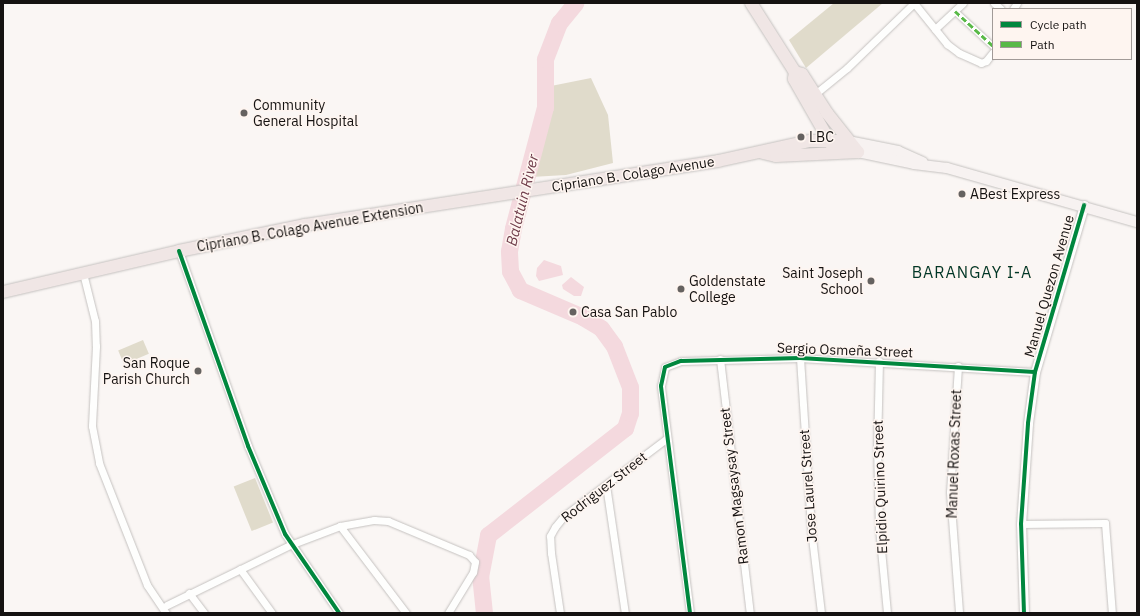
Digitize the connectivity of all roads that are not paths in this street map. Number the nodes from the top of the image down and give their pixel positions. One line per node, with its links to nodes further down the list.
1 (751, 3): 8 (main road)
2 (914, 3): 5 (street); 9 (street)
3 (963, 3): 4 (street)
4 (955, 11): 5 (street); 6 (street)
5 (935, 29): 7 (street)
6 (992, 45)
7 (992, 53)
8 (795, 72): 9 (main road); 10 (main road)
9 (815, 94): 11 (main road)
10 (830, 140): 11 (main road, Cipriano B. Colago Avenue); 12 (main road); 14 (main road, Cipriano B. Colago Avenue)
11 (848, 141): 13 (main road); 15 (main road, Cipriano B. Colago Avenue)
12 (835, 152): 13 (main road, Cipriano B. Colago Avenue); 14 (main road, Cipriano B. Colago Avenue)
13 (858, 152): 15 (main road, Cipriano B. Colago Avenue)
14 (763, 153): 16 (main road, Cipriano B. Colago Avenue)
15 (926, 164): 17 (main road, Cipriano B. Colago Avenue)
16 (502, 194): 19 (main road, Cipriano B. Colago Avenue Extension)
17 (1084, 206): 18 (main road, Cipriano B. Colago Avenue); 26 (street, Manuel Quezon Avenue)
18 (1137, 222)
19 (179, 251): 20 (main road, Cipriano B. Colago Avenue Extension); 31 (street)
20 (83, 273): 21 (main road, Cipriano B. Colago Avenue Extension); 35 (street)
21 (3, 292)
22 (800, 358): 23 (street, Sergio Osmeña Street); 24 (street, Sergio Osmeña Street); 45 (street, Jose Laurel Street)
23 (720, 359): 27 (street, Sergio Osmeña Street); 44 (street, Ramon Magsaysay Street)
24 (879, 361): 25 (street, Sergio Osmeña Street); 46 (street, Elpidio Quirino Street)
25 (958, 366): 26 (street, Sergio Osmeña Street); 47 (street, Manuel Roxas Street)
26 (1035, 372): 29 (street, Manuel Quezon Avenue)
27 (667, 438): 28 (street, Rodriguez Street); 43 (street)
28 (606, 485): 41 (street, Rodriguez Street); 42 (street)
29 (1021, 524): 48 (street, Manuel Quezon Avenue); 49 (street)
30 (340, 526): 31 (street); 39 (street); 40 (street)
31 (290, 545): 32 (street); 38 (street)
32 (240, 569): 33 (street); 37 (street)
33 (189, 593): 34 (street); 36 (street)
34 (167, 605)
35 (166, 613)
36 (204, 613)
37 (272, 613)
38 (339, 613)
39 (406, 613)
40 (448, 613)
41 (560, 613)
42 (625, 613)
43 (690, 613)
44 (750, 613)
45 (821, 613)
46 (887, 613)
47 (958, 613)
48 (1024, 613)
49 (1112, 613)

